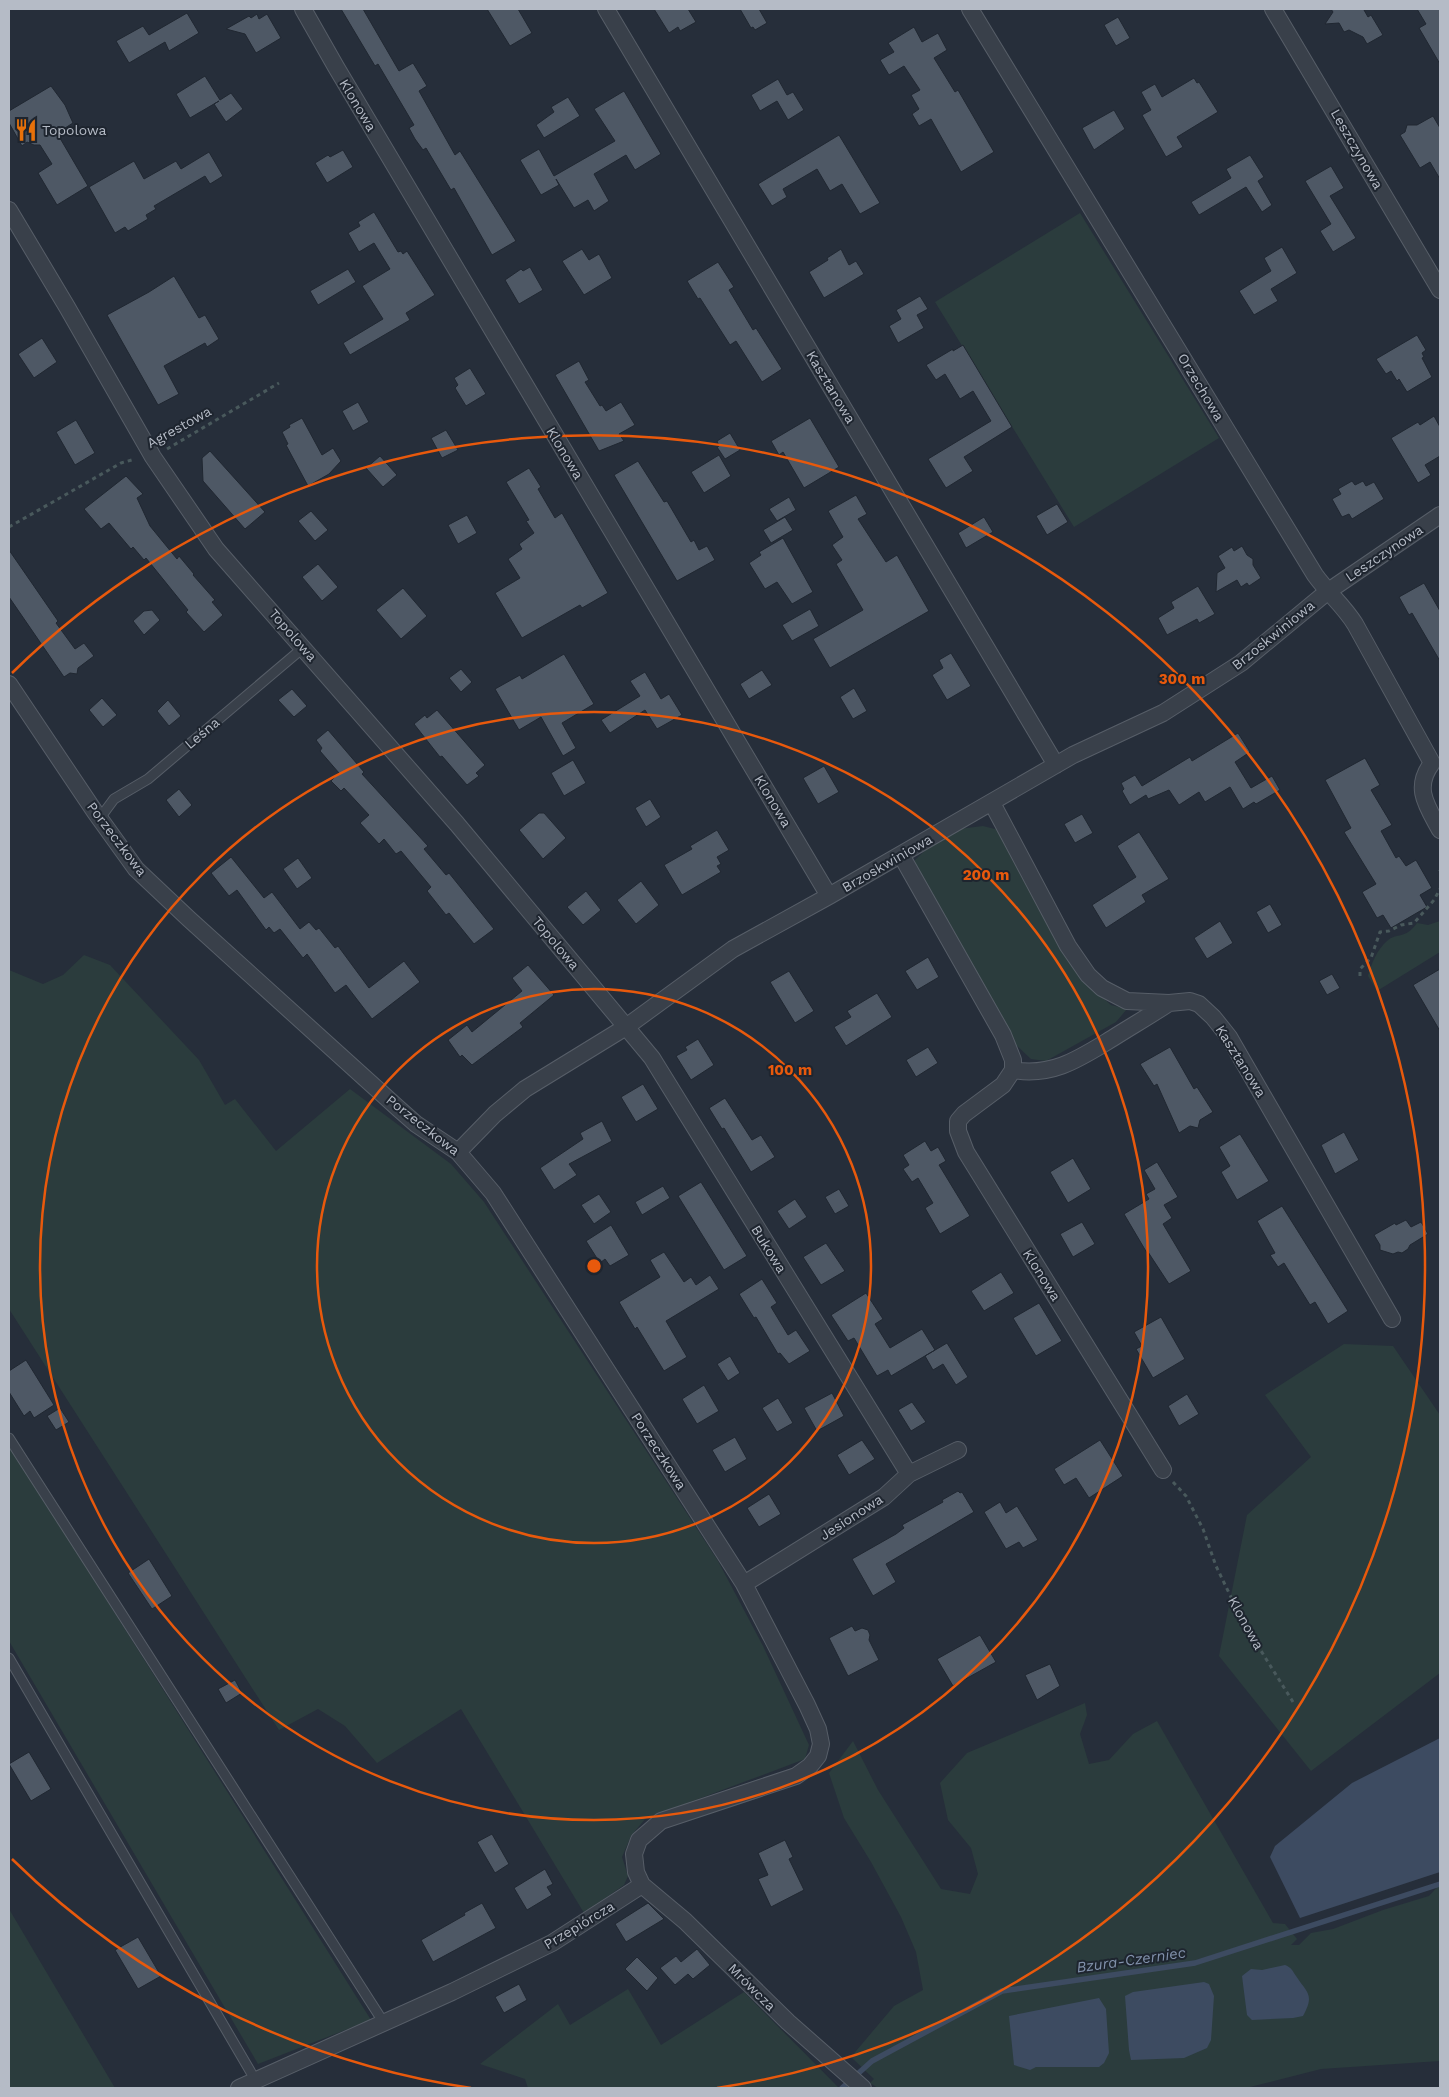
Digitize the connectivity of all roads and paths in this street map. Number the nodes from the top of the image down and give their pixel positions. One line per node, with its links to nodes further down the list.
1 (303, 9): 21 (street, Klonowa)
2 (606, 9): 15 (street, Kasztanowa)
3 (970, 9): 11 (street, Orzechowa)
4 (1273, 9): 6 (street, Leszczynowa)
5 (9, 210): 8 (street, Topolowa)
6 (1440, 290)
7 (279, 383): 8 (path, Agrestowa)
8 (153, 457): 10 (path, Agrestowa); 12 (street, Topolowa)
9 (1440, 515): 11 (street, Leszczynowa)
10 (9, 527)
11 (1327, 592): 14 (street, Orzechowa); 15 (street, Brzoskwiniowa)
12 (304, 647): 17 (lane, Leśna); 24 (street, Topolowa)
13 (9, 684): 17 (street, Porzeczkowa)
14 (1436, 762): 18 (street, Orzechowa)
15 (1056, 765): 16 (street, Brzoskwiniowa)
16 (992, 803): 19 (street, Brzoskwiniowa); 23 (street, Kasztanowa)
17 (100, 818): 26 (street, Porzeczkowa)
18 (1440, 830)
19 (901, 855): 21 (street, Brzoskwiniowa); 25 (street)
20 (1440, 889): 22 (path)
21 (829, 896): 24 (street, Brzoskwiniowa)
22 (1360, 976)
23 (1169, 1003): 25 (street); 27 (street, Kasztanowa)
24 (626, 1026): 26 (street, Brzoskwiniowa); 31 (street, Bukowa)
25 (1013, 1070): 30 (street, Klonowa)
26 (458, 1152): 32 (street, Porzeczkowa)
27 (1392, 1319)
28 (9, 1438): 36 (lane)
29 (958, 1450): 31 (street, Jesionowa)
30 (1163, 1470): 34 (path, Klonowa)
31 (909, 1474): 32 (street, Jesionowa)
32 (744, 1584): 35 (street, Porzeczkowa)
33 (9, 1658): 37 (lane)
34 (1293, 1702)
35 (642, 1885): 36 (street, Przepiórcza); 39 (street, Mrówcza)
36 (384, 2023): 37 (street, Przepiórcza)
37 (256, 2081): 38 (street, Przepiórcza)
38 (239, 2088)
39 (863, 2088)

